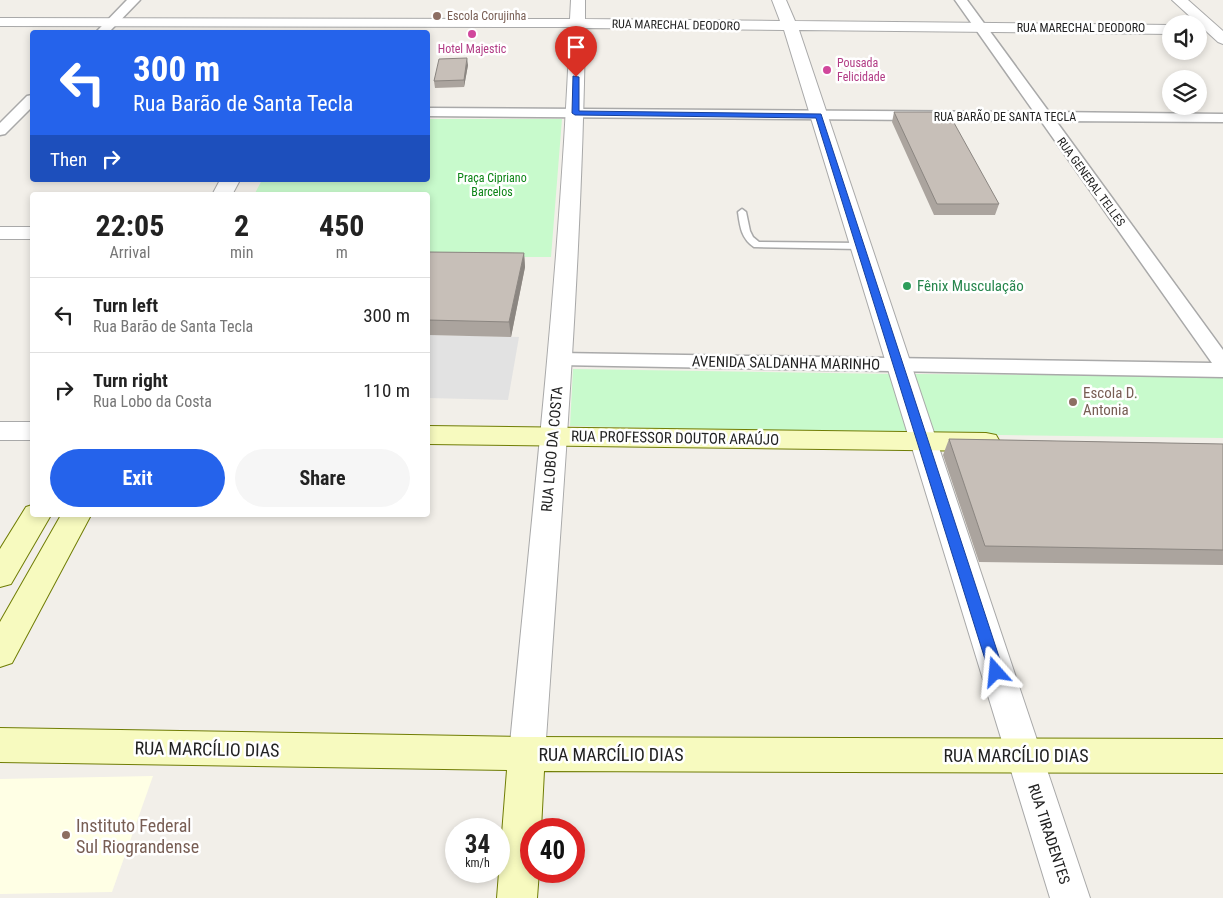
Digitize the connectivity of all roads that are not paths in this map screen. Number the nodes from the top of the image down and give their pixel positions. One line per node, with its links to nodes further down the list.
1 (134, 0): 10 (street)
2 (578, 0): 8 (street, RUA LOBO DA COSTA)
3 (779, 0): 9 (street, RUA TIRADENTES)
4 (961, 0): 12 (street, RUA GENERAL TELLES)
5 (1179, 0): 14 (street)
6 (331, 8): 11 (street)
7 (0, 22): 10 (street, RUA MARECHAL DEODORO)
8 (576, 24): 9 (street, RUA MARECHAL DEODORO); 11 (street, RUA MARECHAL DEODORO); 18 (street, RUA LOBO DA COSTA)
9 (790, 26): 12 (street, RUA MARECHAL DEODORO); 19 (street, RUA TIRADENTES)
10 (107, 27): 11 (street, RUA MARECHAL DEODORO)
11 (319, 28)
12 (980, 28): 13 (street, RUA MARECHAL DEODORO); 20 (street, RUA GENERAL TELLES)
13 (1162, 29)
14 (1214, 31)
15 (0, 112): 16 (street)
16 (26, 112): 22 (street)
17 (430, 112): 18 (street, RUA BARÃO DE SANTA TECLA)
18 (575, 113): 19 (street, RUA BARÃO DE SANTA TECLA); 27 (street, RUA LOBO DA COSTA)
19 (819, 116): 20 (street, RUA BARÃO DE SANTA TECLA); 26 (street, RUA TIRADENTES)
20 (1044, 118): 21 (street, RUA BARÃO DE SANTA TECLA); 28 (street, RUA GENERAL TELLES)
21 (1223, 118)
22 (0, 131)
23 (742, 212): 26 (lane)
24 (0, 233): 25 (street)
25 (30, 233)
26 (860, 246): 29 (street, RUA TIRADENTES)
27 (559, 359): 29 (street, AVENIDA SALDANHA MARINHO); 34 (street, RUA LOBO DA COSTA)
28 (1223, 364)
29 (899, 365): 30 (street, AVENIDA SALDANHA MARINHO); 35 (street, RUA TIRADENTES)
30 (1223, 370)
31 (0, 431): 32 (street)
32 (30, 431)
33 (430, 435): 34 (main road, RUA PROFESSOR DOUTOR ARAÚJO)
34 (553, 436): 35 (main road, RUA PROFESSOR DOUTOR ARAÚJO); 42 (street, RUA LOBO DA COSTA)
35 (923, 440): 36 (main road); 43 (street, RUA TIRADENTES)
36 (1013, 442)
37 (35, 517): 39 (main road)
38 (75, 517): 40 (main road)
39 (0, 575)
40 (0, 654)
41 (0, 745): 42 (main road, RUA MARCÍLIO DIAS)
42 (527, 754): 43 (main road, RUA MARCÍLIO DIAS); 45 (main road, RUA LOBO DA COSTA)
43 (1023, 754): 44 (main road, RUA MARCÍLIO DIAS); 46 (street, RUA TIRADENTES)
44 (1223, 756)
45 (517, 898)
46 (1070, 898)

